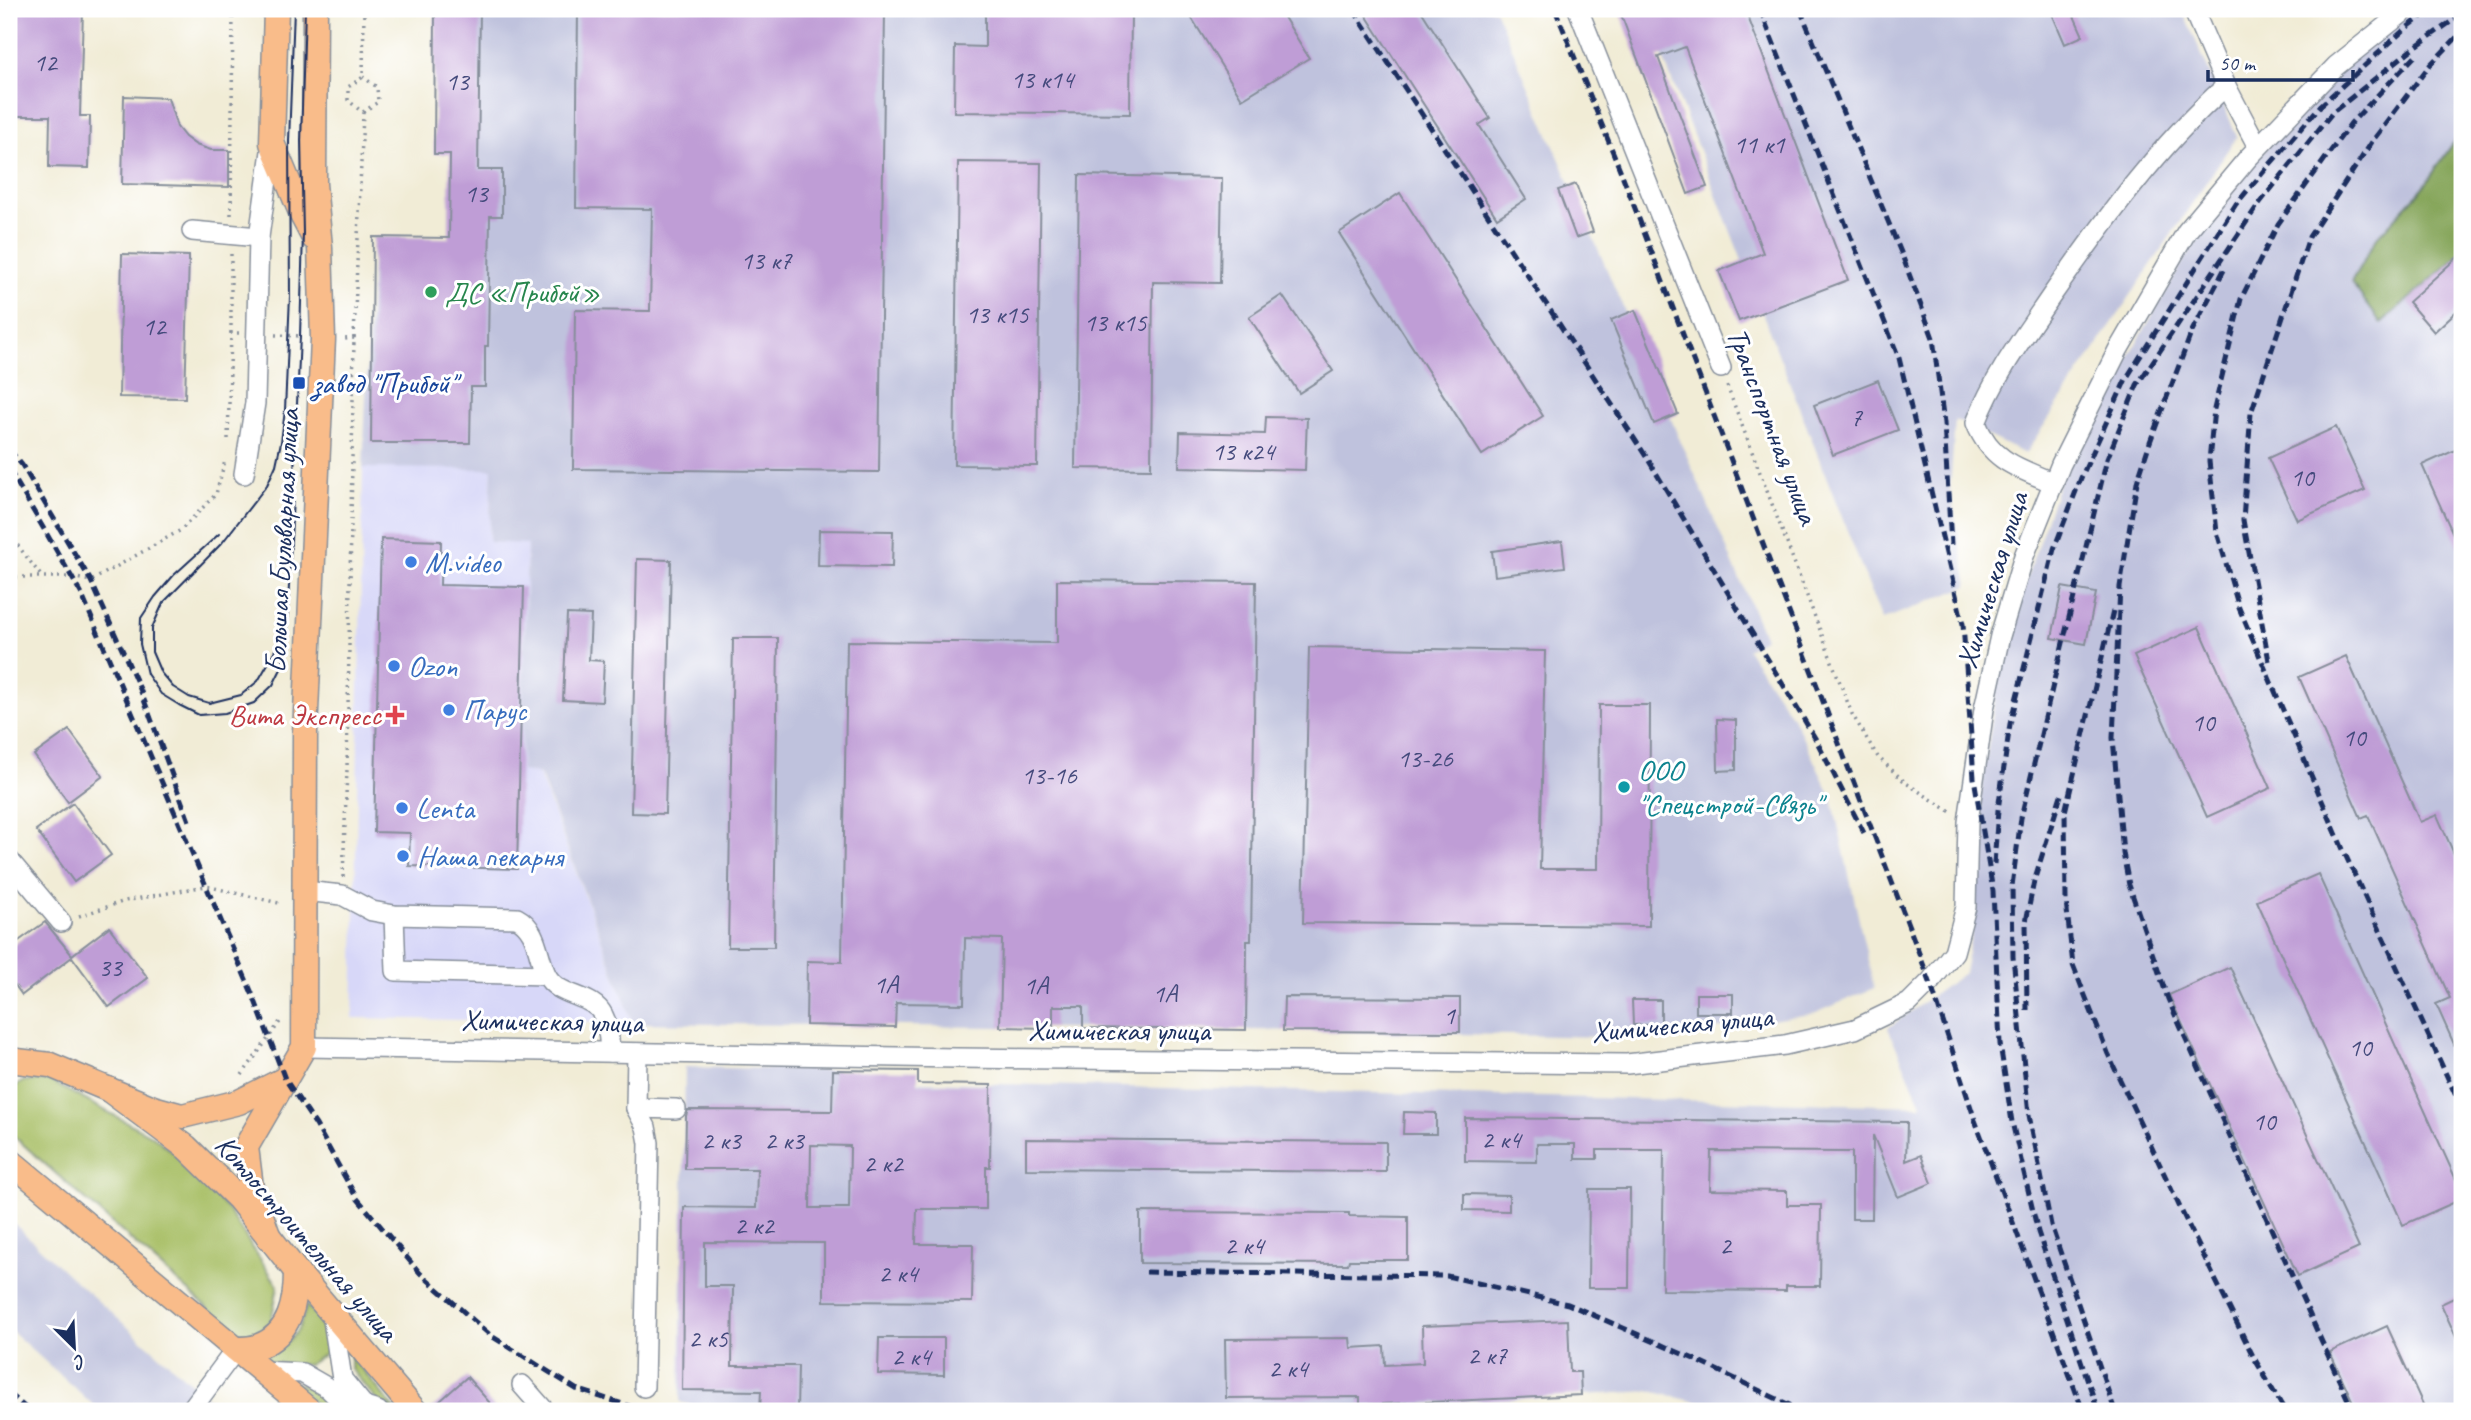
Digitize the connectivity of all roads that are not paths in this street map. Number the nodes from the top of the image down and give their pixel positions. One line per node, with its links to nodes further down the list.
1 (276, 9): 7 (main road, Большая Бульварная улица)
2 (315, 9): 11 (main road, Большая Бульварная улица)
3 (1578, 9): 12 (street, Транспортная улица)
4 (2193, 9): 6 (street)
5 (2407, 9): 8 (street, Химическая улица)
6 (2226, 86): 8 (street); 14 (street)
7 (272, 143): 10 (street); 11 (main road, Большая Бульварная улица)
8 (2258, 147): 14 (street, Химическая улица)
9 (192, 232): 10 (street)
10 (259, 237): 13 (street)
11 (320, 247): 16 (main road, Большая Бульварная улица)
12 (1720, 368)
13 (243, 474)
14 (2054, 482): 22 (street, Химическая улица)
15 (9, 860): 18 (street)
16 (295, 898): 17 (street); 20 (main road, Большая Бульварная улица)
17 (394, 915): 19 (street); 19 (street)
18 (61, 922)
19 (546, 975): 21 (street)
20 (304, 1047): 21 (street, Химическая улица); 26 (main road)
21 (610, 1052): 22 (street, Химическая улица)
22 (637, 1053): 28 (street)
23 (9, 1060): 24 (main road)
24 (50, 1065): 25 (main road); 27 (main road)
25 (9, 1075)
26 (285, 1079): 27 (main road); 31 (main road)
27 (108, 1089): 31 (main road, Котлостроительная улица)
28 (636, 1108): 29 (street); 37 (street)
29 (676, 1108)
30 (9, 1160): 34 (main road)
31 (270, 1238): 32 (main road, Котлостроительная улица)
32 (296, 1271): 33 (main road, Котлостроительная улица); 34 (main road)
33 (332, 1314): 41 (street); 42 (main road, Котлостроительная улица)
34 (236, 1349): 35 (main road); 38 (street)
35 (261, 1371): 39 (main road); 40 (street)
36 (522, 1385): 43 (street)
37 (644, 1387)
38 (190, 1411)
39 (310, 1411)
40 (351, 1411)
41 (378, 1411)
42 (415, 1411)
43 (545, 1411)

